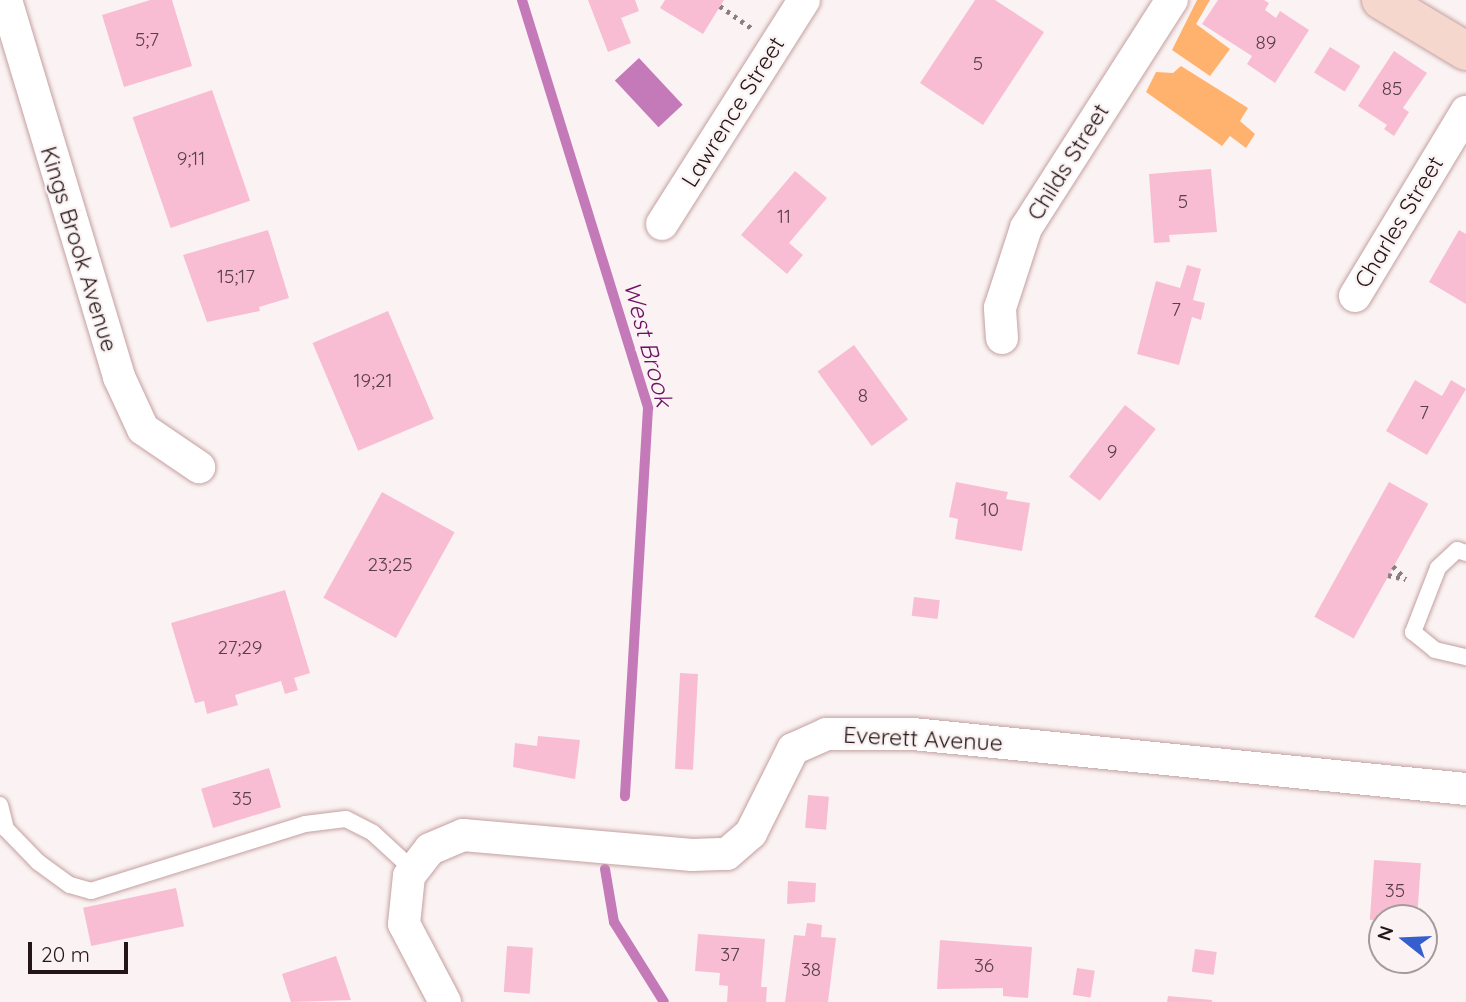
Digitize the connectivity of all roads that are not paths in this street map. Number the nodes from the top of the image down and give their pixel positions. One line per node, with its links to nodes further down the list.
1 (6, 0): 10 (street, Kings Brook Avenue)
2 (804, 0): 7 (street, Lawrence Street)
3 (1172, 0): 9 (street, Childs Street)
4 (1381, 0): 5 (main road)
5 (1466, 51)
6 (1466, 112): 8 (street, Charles Street)
7 (662, 223)
8 (1355, 296)
9 (1002, 338)
10 (199, 467)
11 (1466, 553): 12 (lane)
12 (1466, 657)
13 (1466, 789): 15 (street, Everett Avenue)
14 (0, 806): 15 (lane)
15 (412, 869): 16 (street)
16 (445, 1002)

